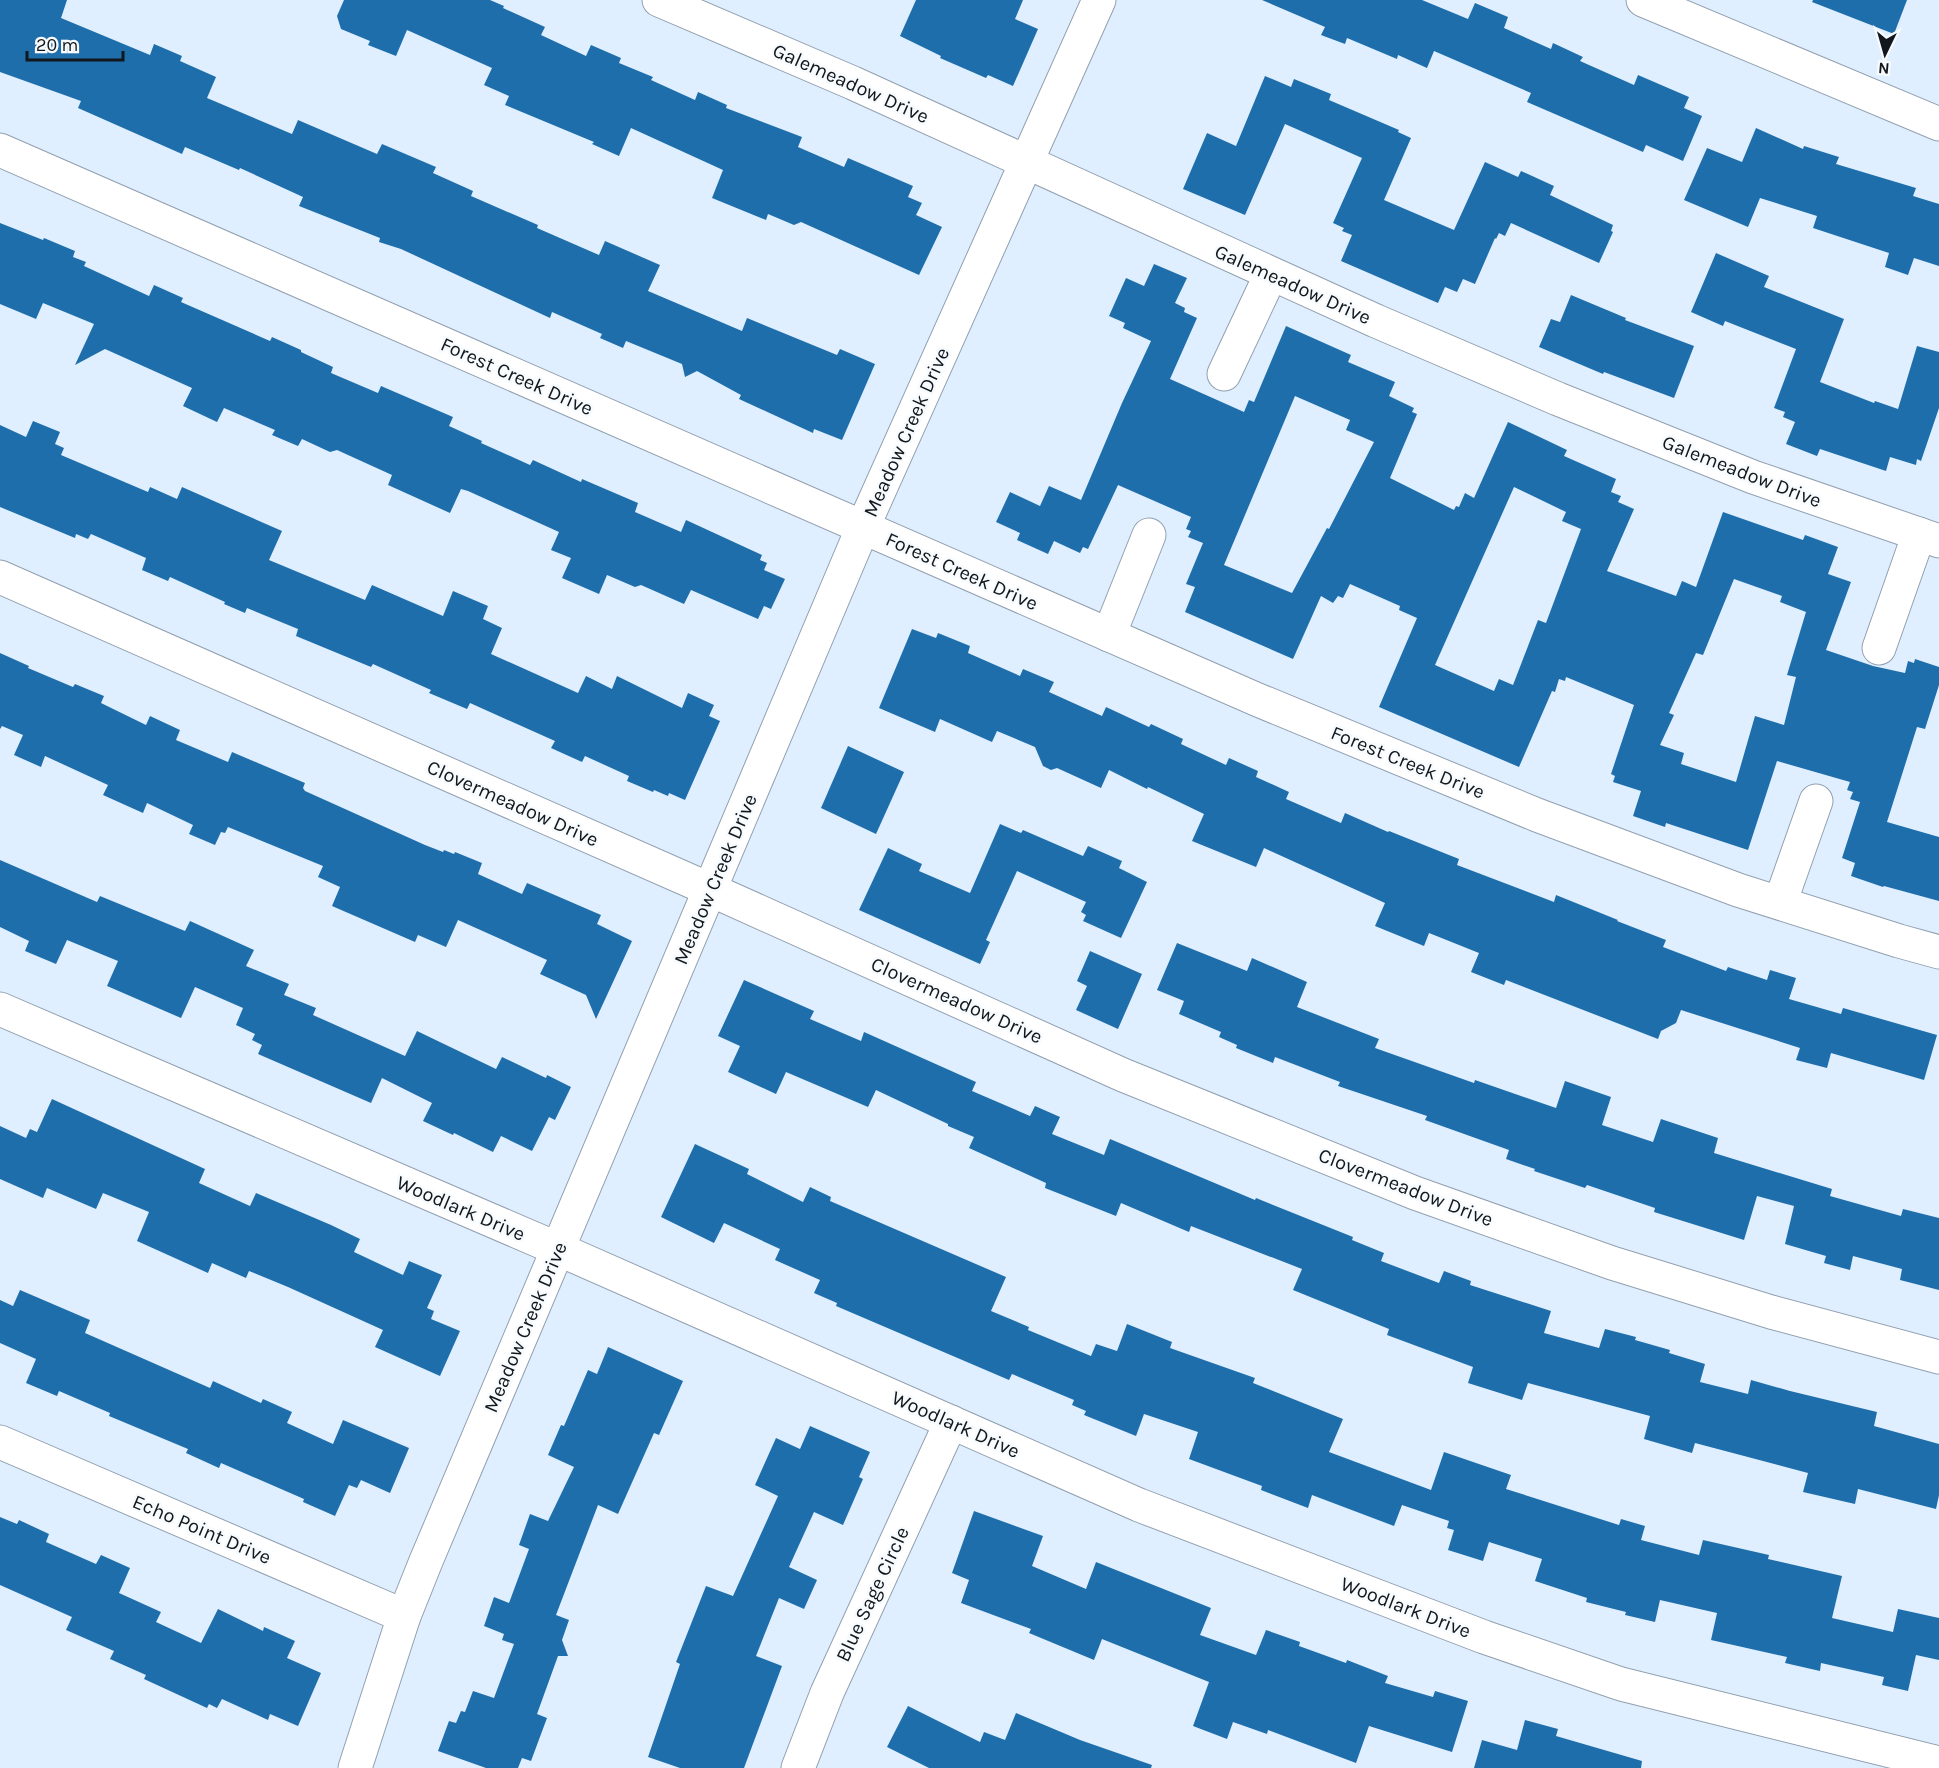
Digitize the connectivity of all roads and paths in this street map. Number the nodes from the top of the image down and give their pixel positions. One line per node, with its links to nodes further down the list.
1 (658, 0): 6 (street, Galemeadow Drive)
2 (1099, 0): 6 (street, Meadow Creek Drive)
3 (1643, 0): 4 (street)
4 (1939, 124)
5 (0, 150): 9 (street, Forest Creek Drive)
6 (1028, 163): 7 (street, Galemeadow Drive); 9 (street, Meadow Creek Drive)
7 (1271, 274): 8 (street); 11 (street, Galemeadow Drive)
8 (1224, 374)
9 (863, 527): 13 (street, Forest Creek Drive); 16 (street, Meadow Creek Drive)
10 (1149, 535): 13 (street)
11 (1929, 537): 14 (street)
12 (0, 577): 16 (street, Clovermeadow Drive)
13 (1109, 635): 17 (street, Forest Creek Drive)
14 (1879, 648)
15 (1816, 801): 17 (street)
16 (711, 890): 20 (street, Meadow Creek Drive); 21 (street, Clovermeadow Drive)
17 (1780, 903): 18 (street, Forest Creek Drive)
18 (1939, 952)
19 (0, 1009): 20 (street, Woodlark Drive)
20 (558, 1250): 22 (street, Woodlark Drive); 24 (street, Meadow Creek Drive)
21 (1939, 1357)
22 (951, 1422): 25 (street, Woodlark Drive); 27 (street, Blue Sage Circle)
23 (0, 1442): 24 (street, Echo Point Drive)
24 (404, 1616): 26 (street, Meadow Creek Drive)
25 (1939, 1763)
26 (355, 1768)
27 (798, 1768)

